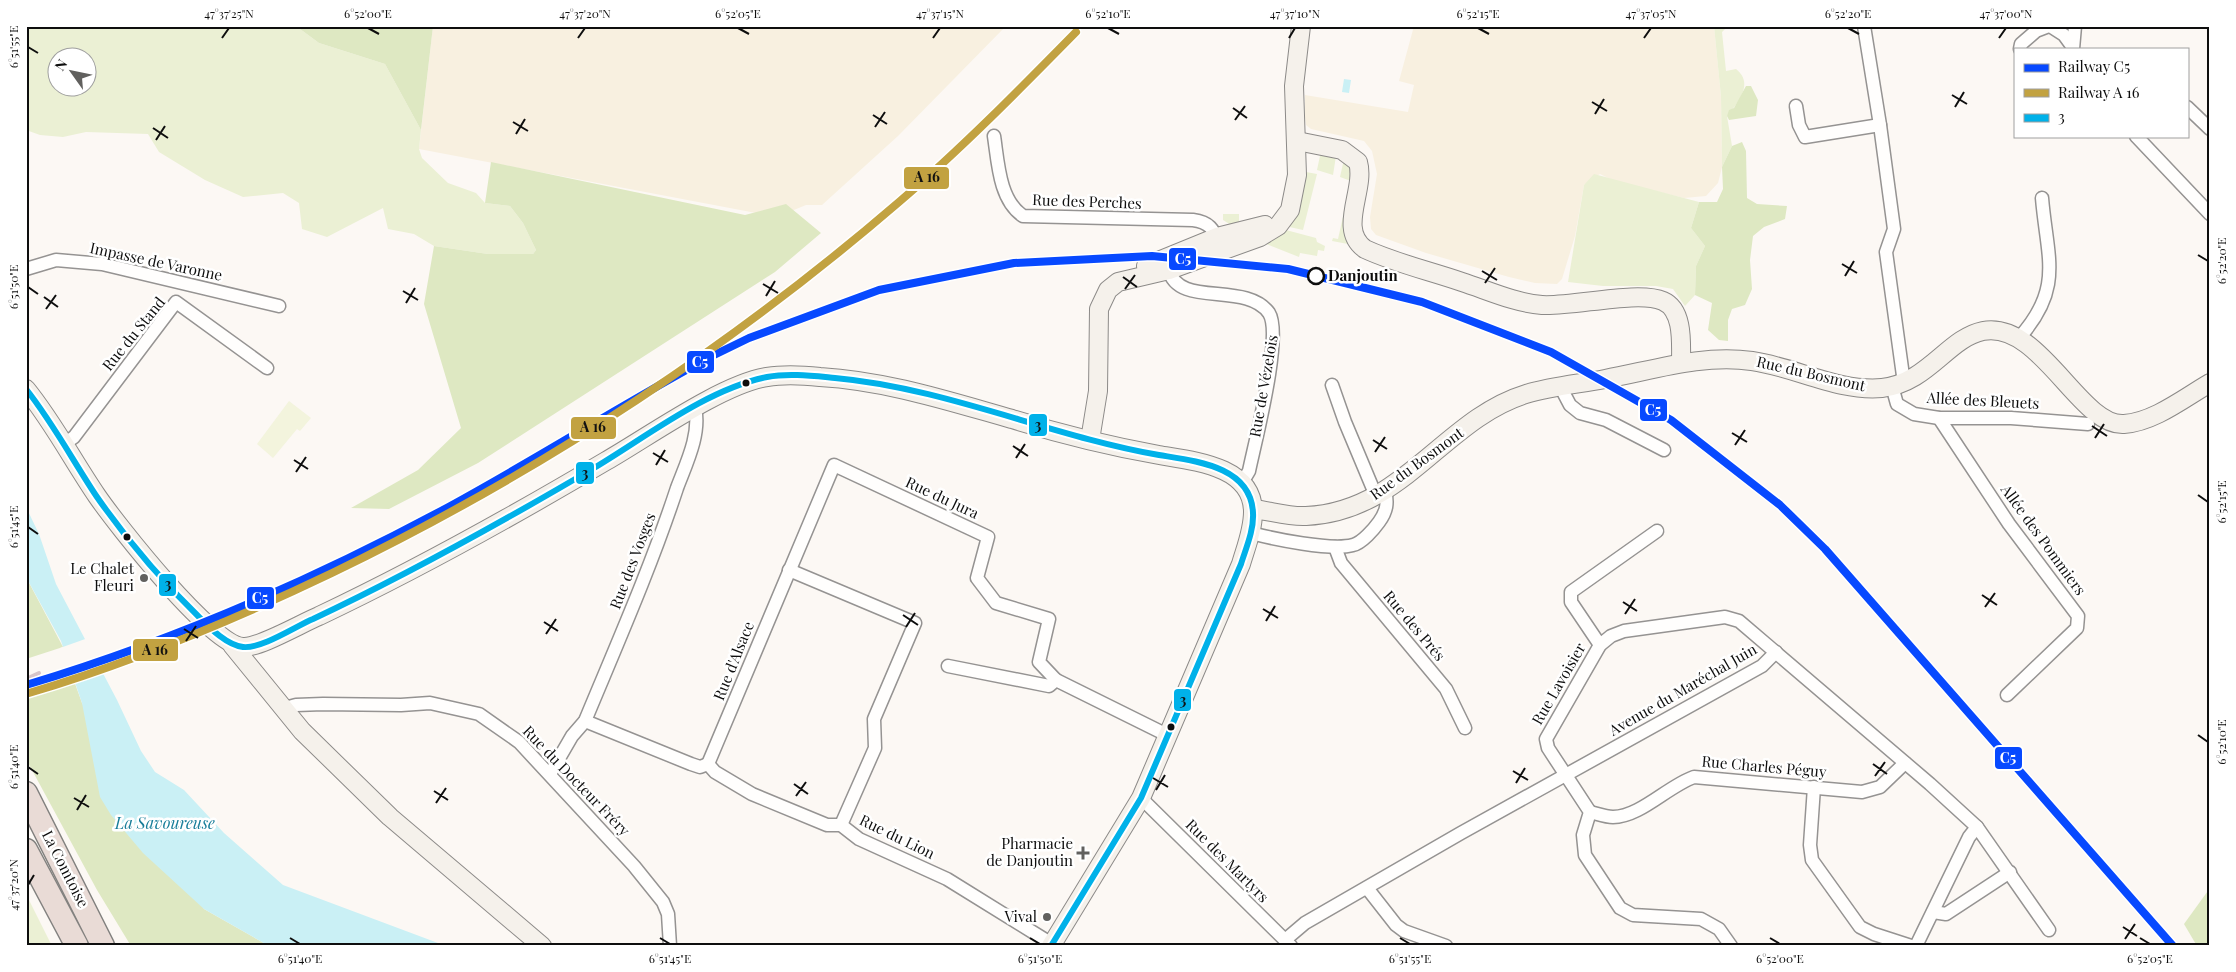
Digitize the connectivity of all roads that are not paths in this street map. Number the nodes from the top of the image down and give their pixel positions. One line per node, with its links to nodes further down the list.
1 (1301, 26): 13 (street)
2 (1864, 26): 9 (street, Allée des Bleuets)
3 (2050, 26): 5 (street); 6 (street)
4 (2075, 26): 5 (street)
5 (2072, 47)
6 (2020, 48)
7 (1796, 106): 9 (street)
8 (2188, 108): 10 (street)
9 (1880, 125): 26 (street, Allée des Bleuets)
10 (2210, 129)
11 (994, 136): 16 (street, Rue des Perches)
12 (2138, 138): 15 (street)
13 (1297, 141): 16 (street); 22 (street)
14 (2042, 198): 21 (street)
15 (2210, 214)
16 (1219, 243): 18 (street); 19 (street)
17 (26, 269): 20 (street, Impasse de Varonne)
18 (1169, 270): 19 (street); 35 (street, Rue de Vézelois)
19 (1118, 282): 32 (street)
20 (279, 306)
21 (2019, 338): 24 (street, Rue du Bosmont); 26 (street, Rue du Bosmont)
22 (1681, 363): 26 (street, Rue du Bosmont); 27 (street, Rue du Bosmont)
23 (267, 368): 33 (street, Rue du Stand)
24 (2210, 383)
25 (1332, 385): 36 (street)
26 (1898, 385): 30 (street, Allée des Bleuets)
27 (1560, 386): 34 (street); 36 (street, Rue du Bosmont)
28 (26, 388): 33 (street)
29 (695, 408): 32 (street); 42 (street); 49 (street, Rue des Vosges)
30 (1939, 418): 31 (street, Allée des Bleuets); 47 (street, Allée des Pommiers)
31 (2088, 424)
32 (1090, 440): 35 (street)
33 (64, 444): 42 (street)
34 (1664, 450)
35 (1242, 483): 37 (street)
36 (1380, 493): 37 (street, Rue du Bosmont); 40 (street)
37 (1253, 509): 39 (street)
38 (1657, 531): 43 (street)
39 (1250, 533): 40 (street); 51 (street)
40 (1336, 547): 50 (street, Rue des Prés)
41 (789, 570): 46 (street, Rue du Jura); 53 (street, Rue d'Alsace); 60 (street)
42 (232, 645): 48 (street)
43 (1600, 645): 44 (street, Rue Lavoisier); 55 (street, Rue Lavoisier)
44 (1776, 652): 52 (street, Avenue du Maréchal Juin); 55 (street, Avenue du Maréchal Juin)
45 (948, 666): 46 (street)
46 (1056, 680): 51 (street, Rue du Jura)
47 (2008, 695)
48 (285, 708): 54 (street, Rue du Docteur Fréry); 74 (street)
49 (584, 721): 53 (street); 54 (street, Rue des Vosges)
50 (1465, 728)
51 (1167, 735): 58 (street)
52 (1904, 763): 56 (street, Rue Charles Péguy); 61 (street, Avenue du Maréchal Juin)
53 (708, 764): 60 (street, Rue du Lion)
54 (550, 774): 75 (street, Rue du Docteur Fréry)
55 (1566, 776): 59 (street); 65 (street, Avenue du Maréchal Juin)
56 (1814, 787): 59 (street, Rue Charles Péguy); 78 (street)
57 (26, 793): 63 (highway, La Comtoise)
58 (1141, 798): 68 (street, Rue des Martyrs); 69 (street)
59 (1590, 812): 77 (street)
60 (841, 825): 69 (street, Rue du Lion)
61 (1977, 827): 64 (street, Avenue du Maréchal Juin); 66 (street)
62 (26, 851): 70 (highway); 71 (highway, La Comtoise)
63 (61, 860): 72 (highway, La Comtoise); 73 (highway)
64 (2010, 872): 66 (street); 67 (street, Avenue du Maréchal Juin)
65 (1367, 888): 68 (street, Avenue du Maréchal Juin); 76 (street)
66 (1933, 912): 79 (street)
67 (2048, 930)
68 (1288, 943)
69 (1051, 945)
70 (68, 946)
71 (77, 946)
72 (103, 946)
73 (119, 946)
74 (542, 946)
75 (670, 946)
76 (1446, 946)
77 (1731, 946)
78 (1912, 946)
79 (1916, 946)

